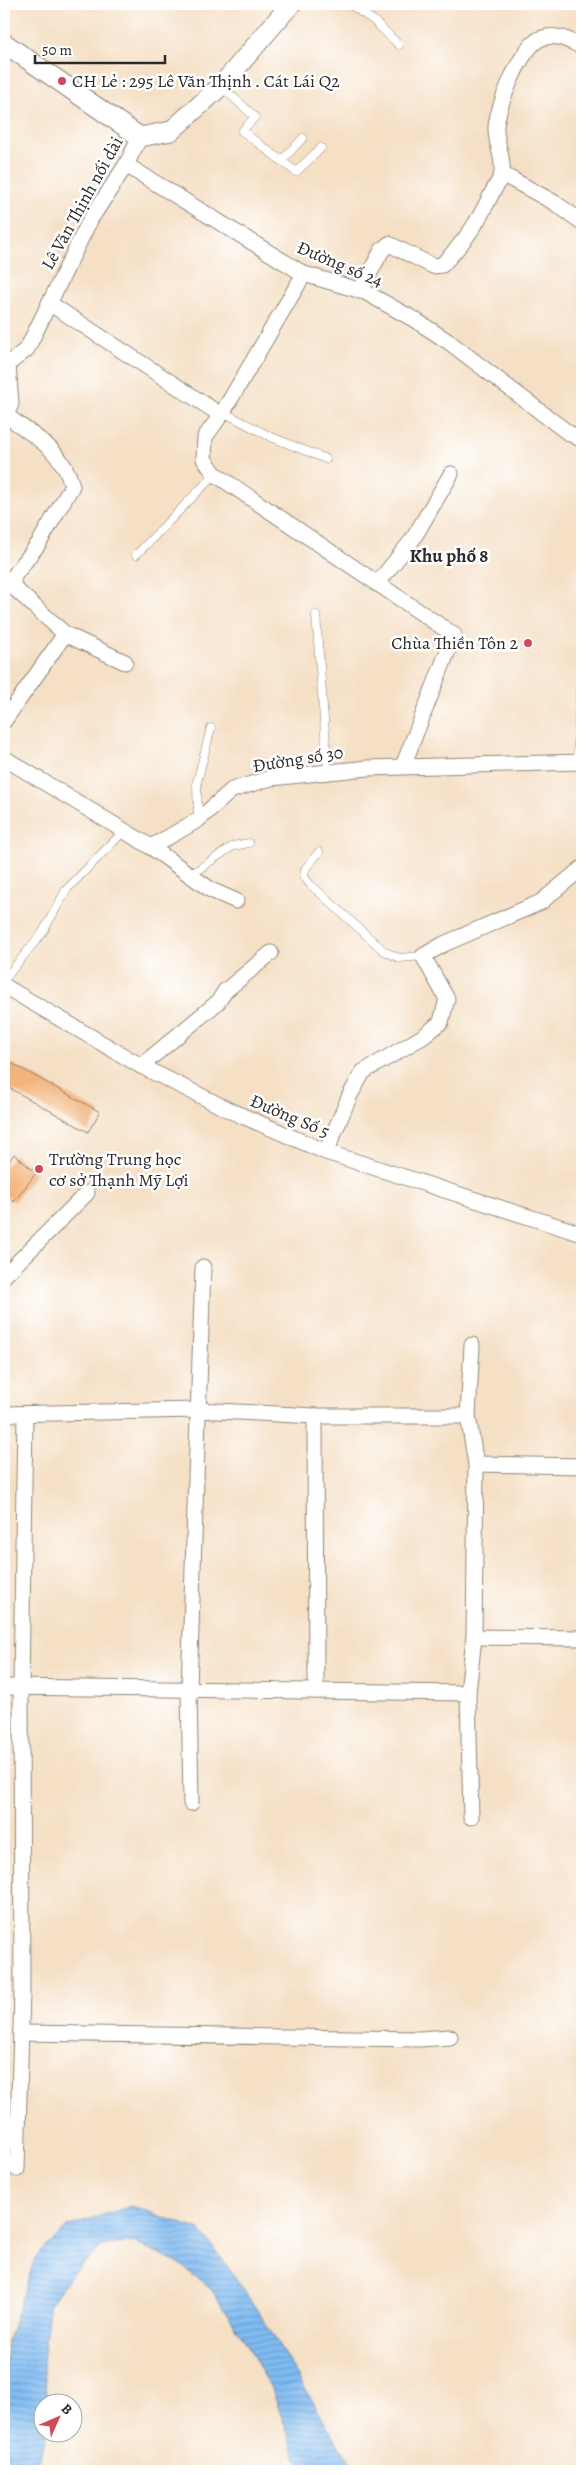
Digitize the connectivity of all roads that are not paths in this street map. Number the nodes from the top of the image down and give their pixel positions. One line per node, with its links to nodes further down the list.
1 (291, 4): 6 (street)
2 (349, 4): 4 (lane)
3 (4, 43): 7 (street)
4 (399, 45)
5 (582, 47): 12 (street)
6 (220, 86): 7 (street); 10 (lane)
7 (140, 137): 11 (street, Lê Văn Thịnh nối dài)
8 (303, 138): 10 (lane)
9 (321, 148): 10 (lane)
10 (281, 161)
11 (126, 165): 14 (street, Đường số 24); 16 (street, Lê Văn Thịnh nối dài)
12 (502, 174): 13 (street); 15 (street)
13 (582, 222)
14 (304, 274): 15 (street, Đường số 24); 18 (street)
15 (360, 291): 20 (street, Đường số 24)
16 (49, 303): 17 (street, Lê Văn Thịnh nối dài); 18 (street)
17 (6, 363): 19 (street, Lê Văn Thịnh nối dài)
18 (222, 414): 21 (lane); 22 (street)
19 (5, 418): 27 (street)
20 (582, 440)
21 (326, 459)
22 (214, 474): 24 (lane); 25 (street)
23 (451, 474): 25 (street)
24 (136, 555)
25 (377, 584): 34 (street)
26 (316, 616): 35 (lane)
27 (65, 634): 29 (street); 30 (street)
28 (582, 649): 33 (lane)
29 (125, 662)
30 (4, 721)
31 (211, 728): 36 (lane)
32 (4, 758): 37 (street)
33 (580, 762): 34 (street, Đường số 30)
34 (403, 766): 35 (street, Đường số 30)
35 (328, 772): 36 (street, Đường số 30)
36 (198, 820): 39 (street, Đường số 30)
37 (124, 831): 39 (street); 46 (lane)
38 (249, 843): 42 (lane)
39 (151, 846): 42 (street)
40 (318, 852): 45 (lane)
41 (582, 868): 45 (street)
42 (190, 875): 43 (street)
43 (236, 901)
44 (271, 953): 48 (street)
45 (423, 956): 49 (street)
46 (4, 980)
47 (4, 986): 48 (street, Đường Số 5)
48 (141, 1066): 49 (street, Đường Số 5)
49 (326, 1152): 51 (street, Đường Số 5)
50 (87, 1193): 53 (street)
51 (582, 1234)
52 (203, 1267): 55 (street)
53 (4, 1276)
54 (472, 1345): 59 (street)
55 (198, 1410): 57 (street); 58 (street); 66 (street)
56 (4, 1414): 57 (street)
57 (25, 1414): 65 (street)
58 (314, 1416): 59 (street); 67 (street)
59 (468, 1416): 60 (street)
60 (476, 1464): 61 (street); 62 (street)
61 (582, 1466)
62 (474, 1637): 63 (street); 68 (street)
63 (582, 1638)
64 (4, 1687): 65 (street)
65 (20, 1688): 66 (street); 71 (street)
66 (190, 1689): 67 (street); 69 (street)
67 (316, 1691): 68 (street)
68 (468, 1694): 70 (street)
69 (191, 1803)
70 (471, 1817)
71 (21, 2033): 72 (street); 73 (street)
72 (450, 2037)
73 (17, 2169)

